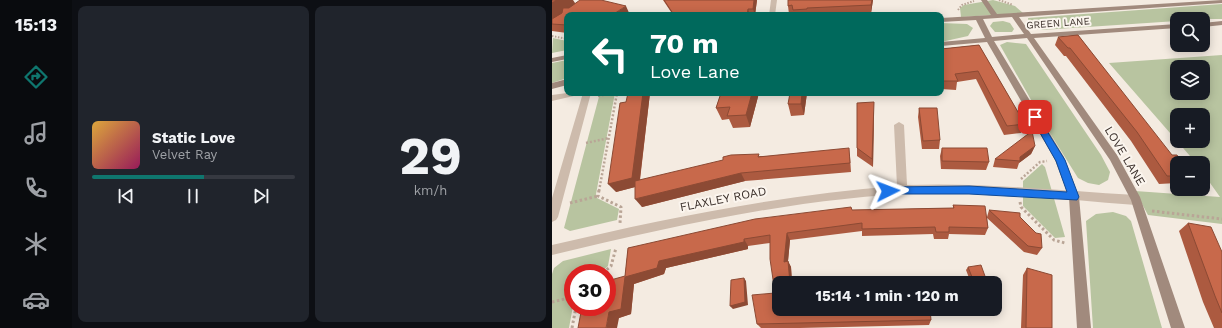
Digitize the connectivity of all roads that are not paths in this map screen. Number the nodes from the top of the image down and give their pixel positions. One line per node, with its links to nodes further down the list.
1 (774, 0): 4 (street)
2 (984, 0): 6 (street)
3 (1222, 1): 5 (street, GREEN LANE)
4 (772, 12)
5 (1014, 15): 6 (street, GREEN LANE); 12 (street, LOVE LANE)
6 (995, 16): 7 (street, GREEN LANE)
7 (979, 18): 8 (street, GREEN LANE); 13 (street)
8 (944, 20)
9 (1222, 23): 10 (street)
10 (1210, 24)
11 (1170, 26): 12 (street, GREEN LANE)
12 (1028, 36): 13 (street, GREEN LANE); 25 (street, LOVE LANE)
13 (990, 40): 14 (street, GREEN LANE); 24 (street)
14 (944, 44)
15 (564, 58): 16 (street)
16 (552, 60)
17 (564, 83): 18 (street)
18 (552, 86)
19 (564, 96): 21 (lane)
20 (586, 96): 26 (street)
21 (552, 98)
22 (899, 125): 23 (street)
23 (902, 190): 24 (street, FLAXLEY ROAD); 27 (street, FLAXLEY ROAD)
24 (1074, 197): 25 (street, FLAXLEY ROAD); 28 (street)
25 (1136, 200): 29 (street, LOVE LANE)
26 (553, 212)
27 (552, 250)
28 (1084, 328)
29 (1178, 328)

